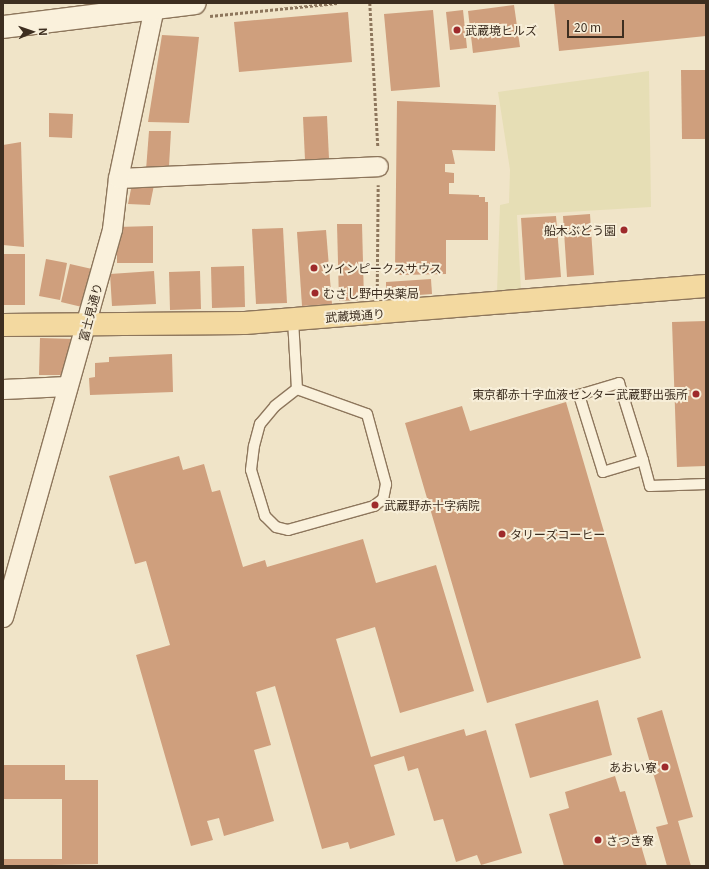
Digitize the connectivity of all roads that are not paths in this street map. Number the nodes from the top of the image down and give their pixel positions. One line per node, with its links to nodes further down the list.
1 (155, 5): 2 (street); 3 (street); 5 (street, 富士見通り)
2 (198, 10)
3 (3, 26)
4 (378, 166): 5 (street)
5 (118, 178): 9 (street, 富士見通り)
6 (706, 286): 7 (main road, 武蔵境通り)
7 (293, 320): 9 (main road, 武蔵境通り); 12 (lane)
8 (3, 325): 9 (main road, 武蔵境通り)
9 (86, 326): 10 (street, 富士見通り)
10 (67, 386): 11 (street); 15 (street, 富士見通り)
11 (3, 389)
12 (298, 389): 12 (lane)
13 (642, 460): 13 (lane); 14 (lane)
14 (706, 484)
15 (3, 617)

